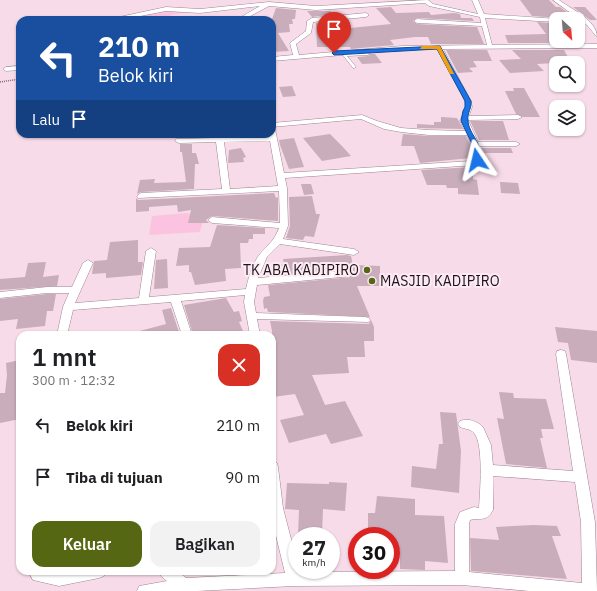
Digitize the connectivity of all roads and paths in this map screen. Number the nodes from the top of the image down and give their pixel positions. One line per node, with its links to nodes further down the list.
1 (281, 0): 6 (street)
2 (304, 0): 7 (street)
3 (475, 0): 12 (street)
4 (557, 0): 5 (street); 8 (street)
5 (566, 0)
6 (269, 4): 7 (street); 10 (street); 11 (street)
7 (305, 8): 12 (street); 13 (street)
8 (571, 12)
9 (366, 15): 13 (street)
10 (132, 16)
11 (246, 16)
12 (482, 16): 14 (street); 17 (street)
13 (312, 20): 23 (street)
14 (549, 20)
15 (417, 22): 17 (street)
16 (585, 24): 18 (street)
17 (484, 25): 21 (street)
18 (597, 35)
19 (597, 46): 21 (street)
20 (438, 47): 21 (street); 22 (street); 31 (street)
21 (490, 47)
22 (365, 51): 23 (street); 25 (lane)
23 (296, 56): 24 (street)
24 (276, 58)
25 (354, 67)
26 (16, 68): 27 (street)
27 (6, 69)
28 (16, 80): 29 (path)
29 (0, 82)
30 (518, 117): 31 (street)
31 (465, 118): 33 (street)
32 (276, 125): 33 (street)
33 (470, 133): 38 (street)
34 (209, 138): 37 (street)
35 (219, 138): 42 (street)
36 (274, 138): 40 (street)
37 (179, 141)
38 (476, 144): 39 (street); 40 (street)
39 (516, 144)
40 (281, 176): 41 (street)
41 (282, 188): 42 (street); 45 (street)
42 (226, 191): 43 (street)
43 (141, 196)
44 (212, 220): 45 (street)
45 (284, 226): 46 (street)
46 (278, 241): 48 (street); 51 (street)
47 (151, 251): 55 (street)
48 (354, 252)
49 (88, 263): 52 (street)
50 (352, 273): 51 (street)
51 (251, 287): 54 (street); 57 (street)
52 (76, 290): 53 (street); 56 (street)
53 (0, 295)
54 (175, 299): 55 (street); 60 (street)
55 (143, 302): 56 (street)
56 (68, 307): 59 (street)
57 (252, 316): 58 (street); 61 (street)
58 (365, 320)
59 (63, 331)
60 (186, 331)
61 (254, 331)
62 (561, 354): 65 (street)
63 (464, 424): 64 (street)
64 (486, 470): 65 (street); 71 (street)
65 (580, 477): 75 (street)
66 (276, 507): 67 (street)
67 (288, 555)
68 (38, 575): 69 (street)
69 (79, 575)
70 (171, 575): 74 (street)
71 (462, 578): 73 (street); 75 (street)
72 (294, 579): 74 (street)
73 (340, 579)
74 (184, 585): 76 (street)
75 (592, 590)
76 (144, 591)

